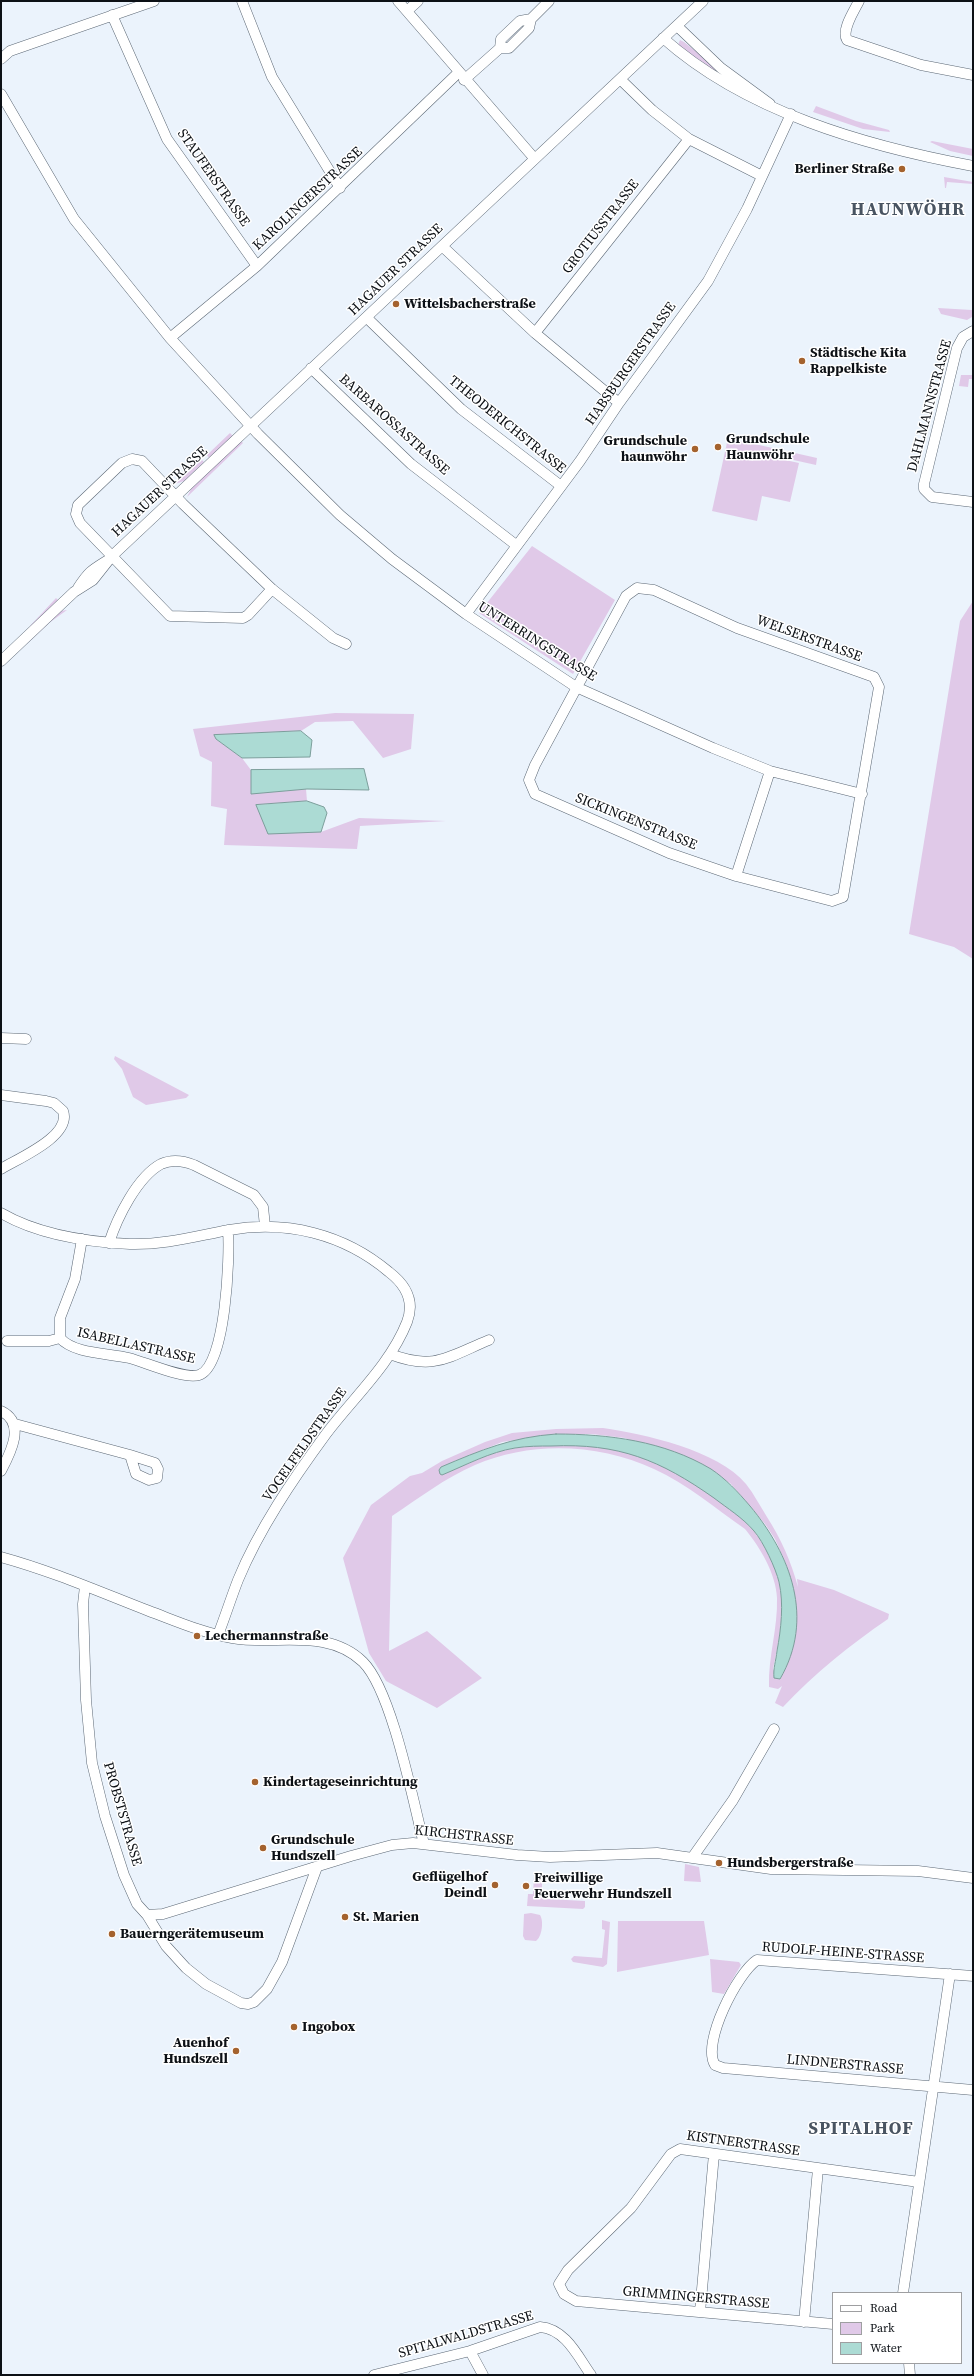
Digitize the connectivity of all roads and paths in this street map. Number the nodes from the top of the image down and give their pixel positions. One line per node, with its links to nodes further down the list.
1 (154, 1): 9 (street)
2 (242, 1): 23 (street)
3 (398, 1): 8 (street)
4 (418, 1): 8 (street)
5 (549, 1): 14 (street, KAROLINGERSTRASSE)
6 (703, 1): 10 (street, HAGAUER STRASSE)
7 (859, 1): 13 (street)
8 (407, 11): 14 (street)
9 (112, 15): 12 (street); 25 (street, STAUFERSTRASSE)
10 (677, 26): 11 (street, HAGAUER STRASSE); 17 (street)
11 (663, 38): 15 (street, HAGAUER STRASSE); 17 (street)
12 (1, 59)
13 (973, 75)
14 (461, 76): 20 (street); 23 (street, KAROLINGERSTRASSE)
15 (620, 79): 19 (street); 20 (street, HAGAUER STRASSE)
16 (1, 94): 29 (street)
17 (772, 106): 18 (street)
18 (791, 114): 21 (street); 22 (street, HABSBURGERSTRASSE)
19 (689, 139): 22 (street); 28 (street, GROTIUSSTRASSE)
20 (534, 158): 24 (street, HAGAUER STRASSE)
21 (973, 166)
22 (762, 176): 31 (street, HABSBURGERSTRASSE)
23 (340, 188): 25 (street, KAROLINGERSTRASSE)
24 (442, 246): 26 (street, HAGAUER STRASSE); 28 (street)
25 (257, 266): 29 (street, KAROLINGERSTRASSE)
26 (367, 318): 30 (street, HAGAUER STRASSE); 33 (street, THEODERICHSTRASSE)
27 (973, 331): 35 (street, DAHLMANNSTRASSE)
28 (535, 333): 31 (street)
29 (170, 338): 32 (street)
30 (310, 368): 32 (street, HAGAUER STRASSE); 36 (street, BARBAROSSASTRASSE)
31 (619, 403): 33 (street, HABSBURGERSTRASSE)
32 (250, 425): 34 (street, HAGAUER STRASSE); 39 (street, UNTERRINGSTRASSE)
33 (561, 486): 36 (street, HABSBURGERSTRASSE)
34 (176, 495): 37 (street, HAGAUER STRASSE); 37 (street); 38 (street)
35 (973, 502)
36 (516, 545): 39 (street, HABSBURGERSTRASSE)
37 (110, 558): 38 (street); 41 (street, HAGAUER STRASSE)
38 (272, 589): 40 (street)
39 (466, 614): 42 (street, UNTERRINGSTRASSE)
40 (346, 644)
41 (1, 661)
42 (576, 687): 43 (street, UNTERRINGSTRASSE); 44 (street, WELSERSTRASSE); 45 (street, SICKINGENSTRASSE)
43 (770, 771): 44 (street, UNTERRINGSTRASSE); 45 (street)
44 (862, 794): 46 (street, WELSERSTRASSE)
45 (736, 876): 46 (street, SICKINGENSTRASSE)
46 (843, 897)
47 (1, 1038): 48 (street)
48 (26, 1039)
49 (1, 1095): 50 (street)
50 (1, 1169)
51 (1, 1213): 54 (street, VOGELFELDSTRASSE)
52 (265, 1226): 53 (street, VOGELFELDSTRASSE); 55 (street); 59 (street, VOGELFELDSTRASSE)
53 (228, 1230): 55 (street, VOGELFELDSTRASSE); 56 (street, ISABELLASTRASSE)
54 (82, 1239): 55 (street, VOGELFELDSTRASSE); 56 (street, ISABELLASTRASSE)
55 (109, 1243)
56 (60, 1338): 58 (street, ISABELLASTRASSE)
57 (489, 1340): 59 (street)
58 (7, 1341)
59 (390, 1354): 66 (street, VOGELFELDSTRASSE)
60 (1, 1411): 61 (street)
61 (15, 1424): 62 (street); 63 (street)
62 (130, 1455)
63 (1, 1471)
64 (1, 1557): 65 (street)
65 (85, 1586): 66 (street); 72 (street, PROBSTSTRASSE)
66 (218, 1635): 68 (street)
67 (774, 1729): 69 (street)
68 (424, 1844): 69 (street, KIRCHSTRASSE); 70 (street, KIRCHSTRASSE)
69 (692, 1858): 71 (street, KIRCHSTRASSE)
70 (317, 1867): 72 (street, KIRCHSTRASSE); 72 (street, PROBSTSTRASSE)
71 (973, 1878)
72 (147, 1915)
73 (950, 1974): 74 (street, RUDOLF-HEINE-STRASSE); 75 (street, RUDOLF-HEINE-STRASSE); 76 (street)
74 (973, 1976)
75 (715, 2065): 76 (street, LINDNERSTRASSE)
76 (932, 2087): 77 (street, LINDNERSTRASSE); 80 (street)
77 (973, 2090)
78 (714, 2154): 79 (street, KISTNERSTRASSE); 81 (street, KISTNERSTRASSE); 83 (street)
79 (818, 2169): 80 (street, KISTNERSTRASSE); 84 (street)
80 (919, 2182): 82 (street)
81 (561, 2290): 83 (street, GRIMMINGERSTRASSE)
82 (903, 2292)
83 (700, 2312): 84 (street, GRIMMINGERSTRASSE)
84 (804, 2322): 85 (street, GRIMMINGERSTRASSE)
85 (832, 2324)
86 (470, 2351): 88 (street, SPITALWALDSTRASSE); 89 (street); 90 (street, SPITALWALDSTRASSE)
87 (909, 2364): 91 (street)
88 (374, 2375)
89 (483, 2375)
90 (591, 2375)
91 (910, 2375)

